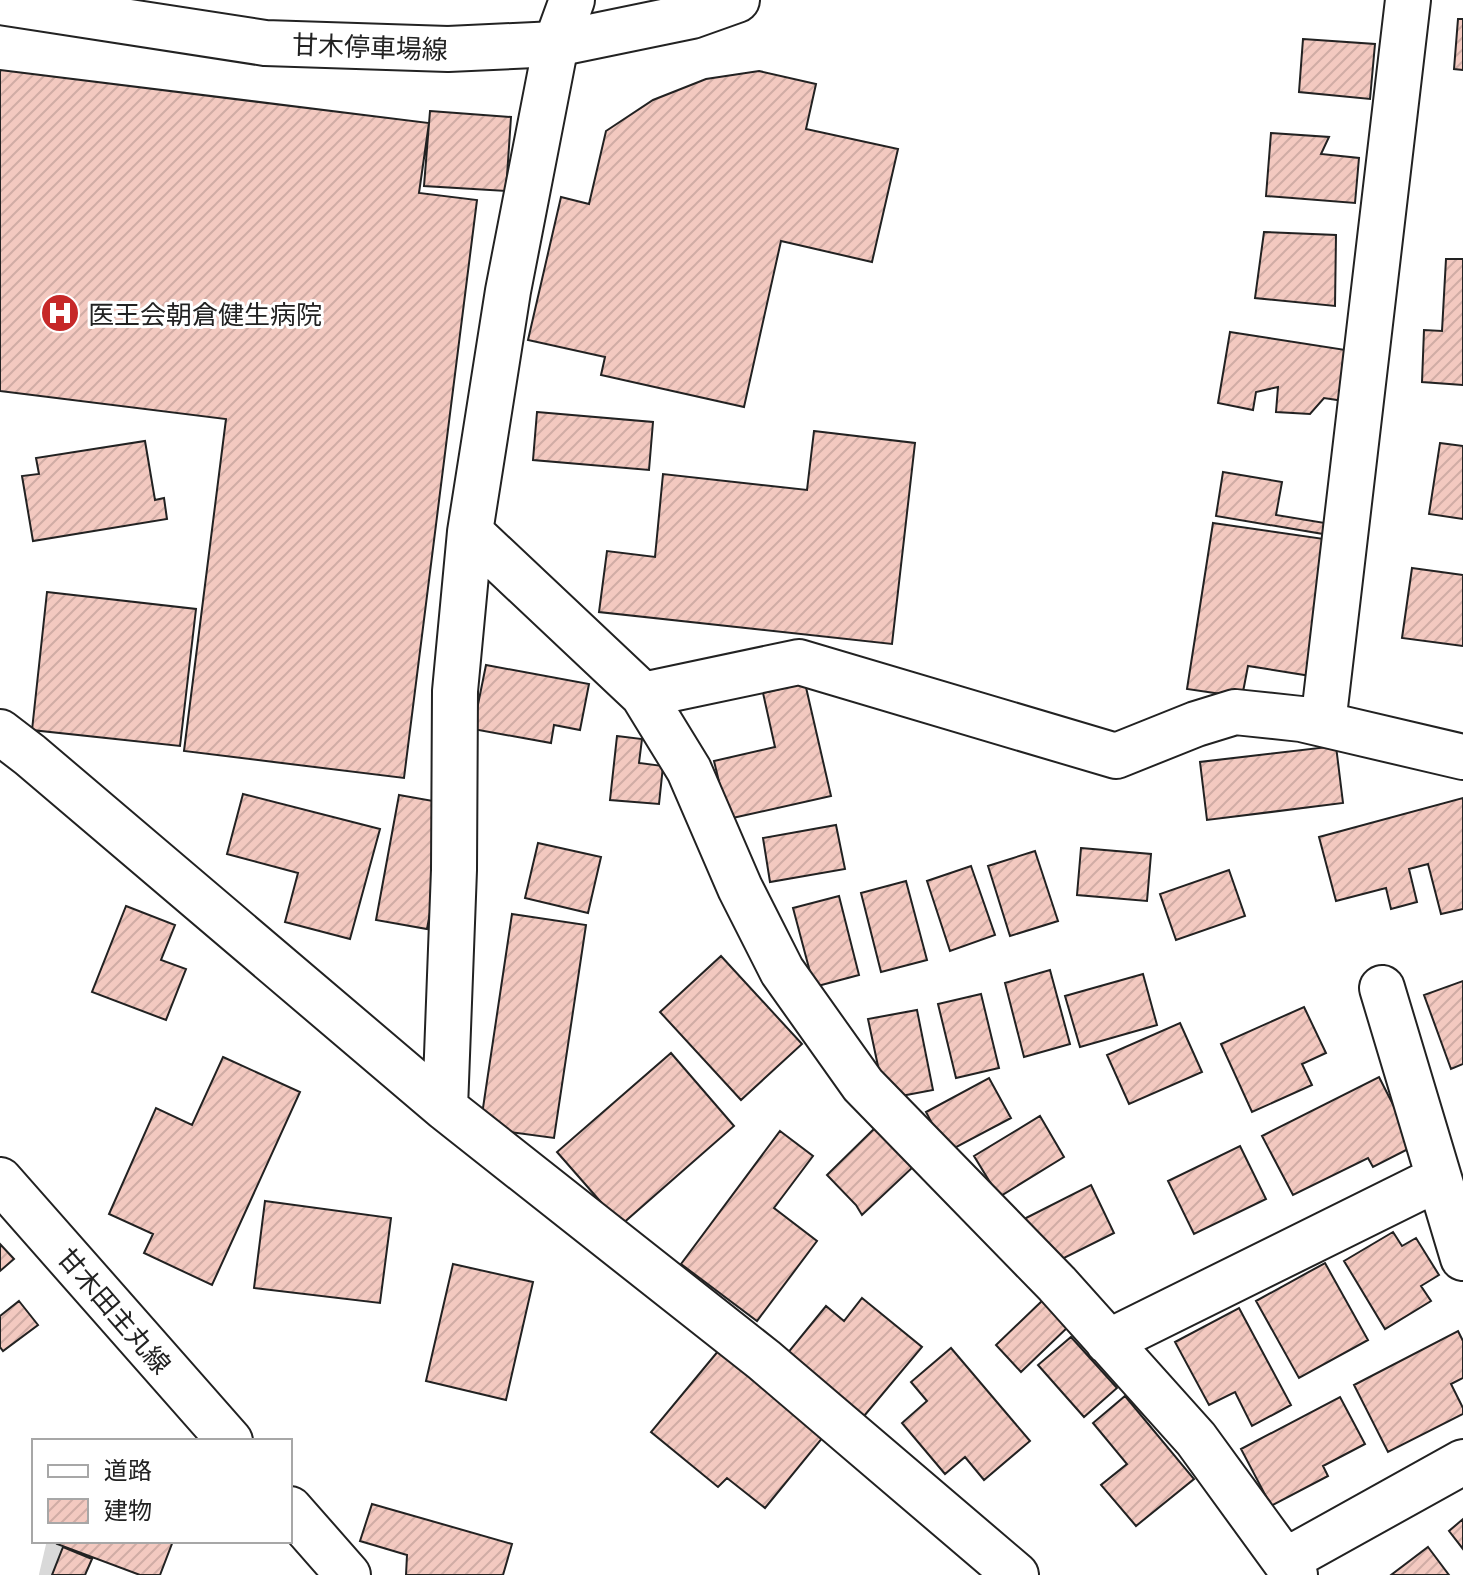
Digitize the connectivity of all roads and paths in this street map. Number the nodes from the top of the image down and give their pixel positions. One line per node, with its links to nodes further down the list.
1 (572, 0): 5 (street)
2 (737, 0): 5 (street, 甘木停車場線)
3 (1408, 0): 8 (street)
4 (0, 2): 5 (street, 甘木停車場線)
5 (556, 44): 6 (street)
6 (470, 532): 7 (street); 12 (street)
7 (643, 695): 8 (street); 16 (street)
8 (1323, 724): 10 (street)
9 (0, 732): 12 (street)
10 (1463, 757)
11 (1382, 988): 13 (street)
12 (445, 1108): 22 (street)
13 (1439, 1178): 15 (street); 16 (street)
14 (0, 1180): 17 (street, 甘木田主丸線)
15 (1463, 1258)
16 (1108, 1342): 20 (street)
17 (228, 1439)
18 (1463, 1462): 20 (street)
19 (292, 1511): 21 (street)
20 (1290, 1568)
21 (348, 1575)
22 (1016, 1575)

